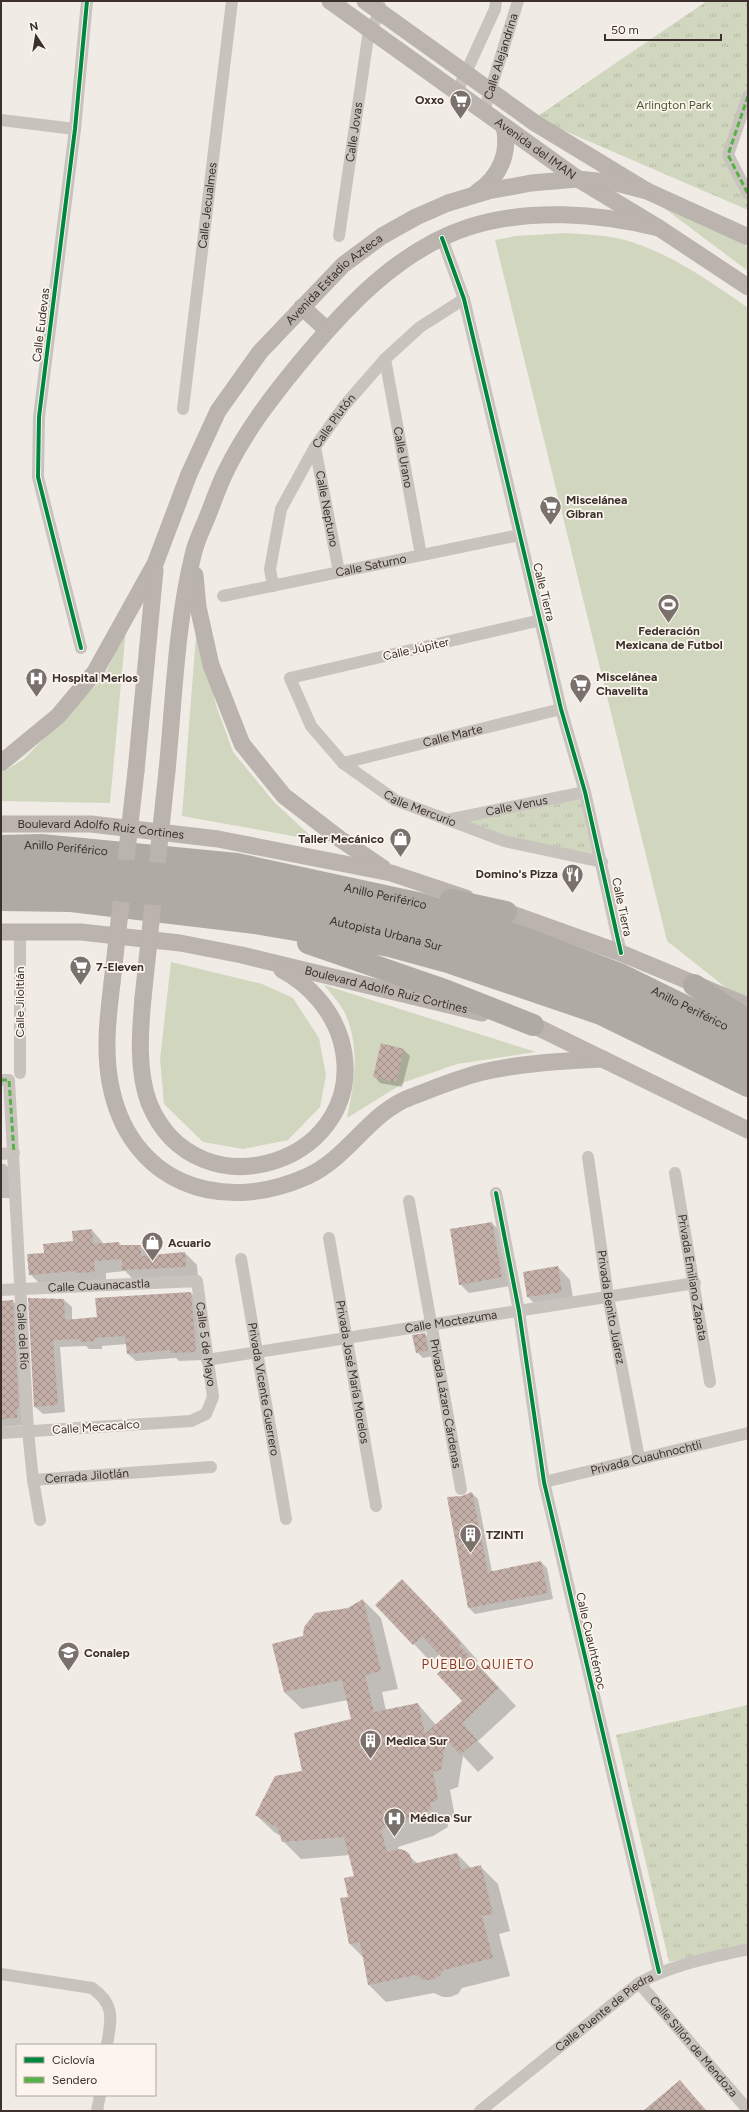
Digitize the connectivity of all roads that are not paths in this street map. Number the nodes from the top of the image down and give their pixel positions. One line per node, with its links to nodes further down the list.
1 (87, 1): 17 (street, Calle Eudevas)
2 (232, 1): 31 (street, Calle Jecualmes)
3 (330, 1): 9 (main road, Avenida del IMAN)
4 (365, 1): 7 (main road, Avenida del IMAN)
5 (518, 1): 8 (street, Calle Alejandrina)
6 (495, 5): 8 (street); 10 (street, Calle Alejandrina)
7 (380, 7): 9 (street); 10 (main road, Avenida del IMAN)
8 (514, 15): 12 (street, Calle Alejandrina)
9 (369, 30): 11 (main road, Avenida del IMAN); 23 (street, Calle Jovas)
10 (466, 74): 11 (street, Calle Alejandrina); 12 (main road, Avenida del IMAN)
11 (457, 92): 14 (main road, Avenida del IMAN)
12 (490, 92): 14 (street, Calle Alejandrina); 19 (main road, Avenida del IMAN)
13 (748, 96): 20 (street)
14 (484, 111): 16 (main road, Avenida del IMAN)
15 (1, 120): 17 (street)
16 (504, 126): 18 (main road, Avenida del IMAN); 21 (main road)
17 (75, 129): 41 (street, Calle Eudevas)
18 (578, 179): 19 (main road, Avenida Estadio Azteca); 21 (main road, Avenida Estadio Azteca); 22 (main road, Avenida del IMAN)
19 (647, 191): 24 (main road, Avenida del IMAN)
20 (748, 194)
21 (472, 196): 28 (main road, Avenida Estadio Azteca)
22 (659, 228): 25 (main road); 26 (main road, Avenida del IMAN)
23 (339, 236)
24 (748, 237)
25 (442, 238): 27 (street, Calle Tierra); 29 (main road)
26 (748, 287)
27 (464, 299): 30 (street, Calle Plutón); 33 (street, Calle Tierra)
28 (302, 307): 29 (main road); 36 (main road, Avenida Estadio Azteca)
29 (327, 330): 34 (main road)
30 (385, 359): 32 (street, Calle Plutón); 35 (street, Calle Urano)
31 (183, 409)
32 (315, 447): 37 (street, Calle Neptuno); 38 (street, Calle Plutón)
33 (519, 535): 35 (street, Calle Saturno); 40 (street, Calle Tierra)
34 (193, 553): 53 (main road); 61 (main road, bridge)
35 (420, 555): 37 (street, Calle Saturno)
36 (156, 564): 44 (main road); 68 (main road, bridge)
37 (339, 572): 38 (street, Calle Saturno)
38 (272, 586): 39 (street, Calle Saturno)
39 (223, 596)
40 (541, 620): 42 (street, Calle Júpiter); 43 (street, Calle Tierra)
41 (81, 648)
42 (290, 678): 45 (street, Calle Mercurio)
43 (561, 709): 45 (street, Calle Marte); 46 (street, Calle Tierra)
44 (1, 763)
45 (343, 763): 47 (street, Calle Mercurio)
46 (585, 792): 47 (street, Calle Venus); 50 (street, Calle Tierra)
47 (447, 820): 50 (street, Calle Mercurio)
48 (1, 824): 53 (main road, Boulevard Adolfo Ruiz Cortines)
49 (1, 846): 51 (highway, Anillo Periférico)
50 (602, 862): 60 (street, Calle Tierra)
51 (237, 864): 56 (highway); 66 (highway, Anillo Periférico)
52 (1, 866): 67 (highway, Autopista Urbana Sur, bridge)
53 (391, 873): 56 (main road, Boulevard Adolfo Ruiz Cortines)
54 (1, 884): 70 (highway, Autopista Urbana Sur, bridge)
55 (1, 900): 57 (highway)
56 (506, 912): 60 (main road, Boulevard Adolfo Ruiz Cortines)
57 (255, 924): 65 (highway); 72 (highway)
58 (1, 932): 59 (main road, Boulevard Adolfo Ruiz Cortines)
59 (20, 932): 61 (main road, Boulevard Adolfo Ruiz Cortines); 69 (street, Calle Jiloltlán)
60 (621, 953): 62 (main road, Boulevard Adolfo Ruiz Cortines)
61 (242, 955): 65 (main road, Boulevard Adolfo Ruiz Cortines)
62 (694, 985): 63 (main road, Boulevard Adolfo Ruiz Cortines); 64 (highway)
63 (748, 1006)
64 (748, 1021)
65 (533, 1024): 68 (main road, Boulevard Adolfo Ruiz Cortines)
66 (748, 1037)
67 (748, 1051)
68 (604, 1059): 73 (main road, Boulevard Adolfo Ruiz Cortines)
69 (20, 1072)
70 (748, 1072)
71 (1, 1080): 74 (street, Calle del Río)
72 (748, 1086)
73 (748, 1130)
74 (14, 1153): 75 (street); 84 (street, Calle del Río)
75 (1, 1154)
76 (588, 1156): 86 (street, Privada Benito Juárez)
77 (675, 1173): 83 (street, Privada Emiliano Zapata)
78 (496, 1193): 87 (street, Calle Cuauhtémoc)
79 (409, 1201): 88 (street, Privada Lázaro Cárdenas)
80 (329, 1238): 89 (street, Privada José María Morelos)
81 (241, 1259): 90 (street, Privada Vicente Guerrero)
82 (197, 1281): 84 (street, Calle Cuaunacastla); 91 (street, Calle 5 de Mayo)
83 (695, 1283): 86 (street, Calle Moctezuma); 92 (street, Privada Emiliano Zapata)
84 (18, 1289): 85 (street, Calle Cuaunacastla); 94 (street, Calle del Río)
85 (1, 1290)
86 (608, 1296): 87 (street, Calle Moctezuma); 97 (street, Privada Benito Juárez)
87 (519, 1311): 88 (street, Calle Moctezuma); 100 (street, Calle Cuauhtémoc)
88 (433, 1325): 89 (street, Calle Moctezuma); 101 (street, Privada Lázaro Cárdenas)
89 (347, 1338): 90 (street, Calle Moctezuma); 102 (street, Privada José María Morelos)
90 (259, 1351): 91 (street, Calle Moctezuma); 103 (street, Privada Vicente Guerrero)
91 (208, 1360): 93 (street, Calle 5 de Mayo)
92 (710, 1382)
93 (191, 1421): 94 (street, Calle Mecacalco)
94 (28, 1431): 95 (street, Calle Mecacalco); 99 (street, Calle del Río)
95 (1, 1433)
96 (748, 1433): 97 (street, Privada Cuauhnochtli)
97 (639, 1458): 100 (street, Privada Cuauhnochtli)
98 (211, 1467): 99 (street, Cerrada Jilotlán)
99 (33, 1480): 104 (street, Calle del Río)
100 (544, 1482): 106 (street, Calle Cuauhtémoc)
101 (461, 1489)
102 (376, 1506)
103 (286, 1519)
104 (40, 1520)
105 (748, 1950): 106 (street, Calle Puente de Piedra)
106 (659, 1972): 108 (street, Calle Puente de Piedra)
107 (1, 1974): 109 (street)
108 (639, 1983): 111 (street, Calle Sillón de Mendoza); 113 (street, Calle Puente de Piedra)
109 (107, 2044)
110 (100, 2096): 112 (street)
111 (748, 2110)
112 (97, 2111)
113 (480, 2111)

